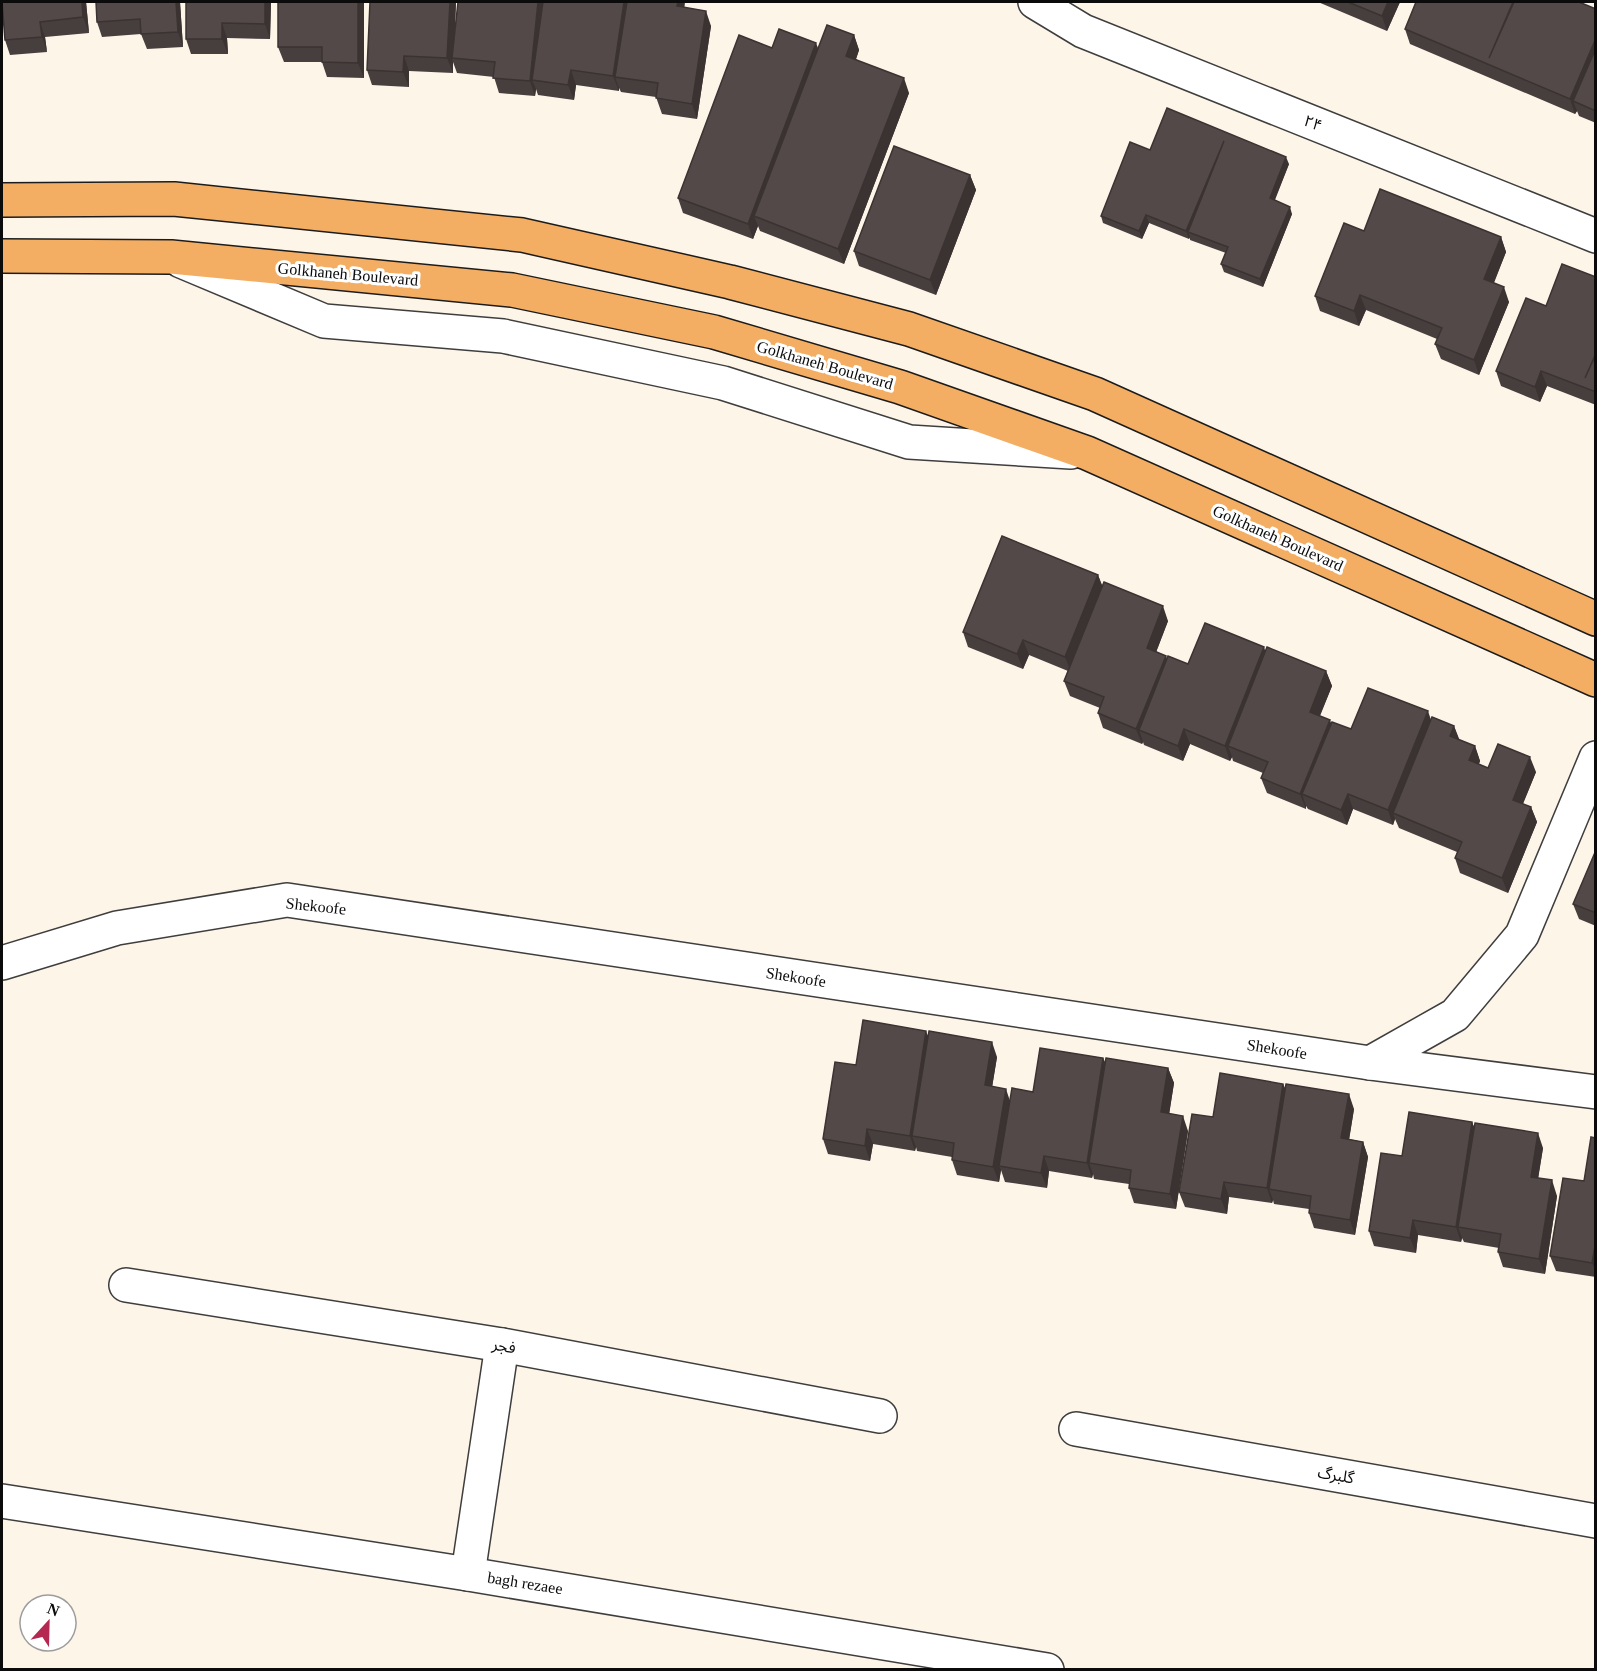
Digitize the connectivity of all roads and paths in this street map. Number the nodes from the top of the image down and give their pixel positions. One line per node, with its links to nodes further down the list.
1 (1035, 2): 3 (street, ۲۴)
2 (2, 200): 7 (main road)
3 (1596, 236)
4 (2, 256): 5 (main road, Golkhaneh Boulevard)
5 (171, 257): 6 (main road, Golkhaneh Boulevard); 6 (street)
6 (1087, 453): 8 (main road, Golkhaneh Boulevard)
7 (1596, 619)
8 (1596, 680)
9 (1596, 758): 11 (street)
10 (2, 963): 11 (street, Shekoofe)
11 (1370, 1063): 12 (street, Shekoofe)
12 (1596, 1092)
13 (126, 1286): 14 (street, فجر)
14 (502, 1346): 15 (street, فجر); 19 (street)
15 (880, 1416)
16 (1076, 1429): 18 (street, گلبرگ)
17 (2, 1502): 19 (street, bagh rezaee)
18 (1596, 1521)
19 (468, 1574): 20 (street, bagh rezaee)
20 (1012, 1667): 21 (street, bagh rezaee)
21 (1047, 1670)

